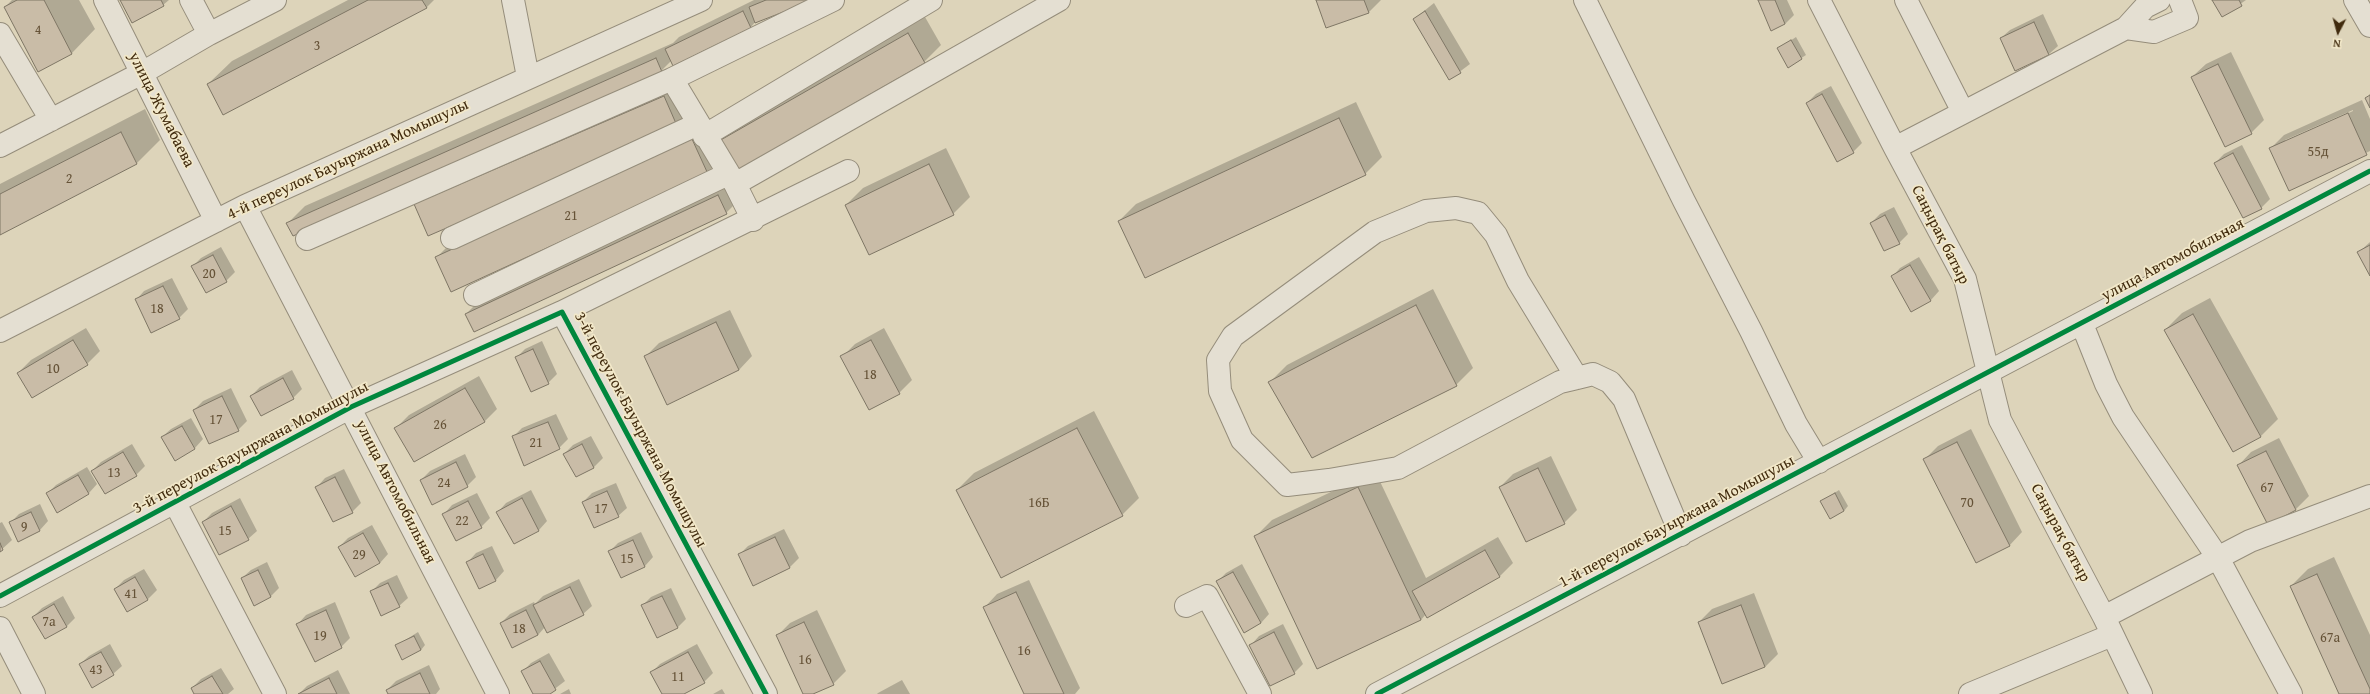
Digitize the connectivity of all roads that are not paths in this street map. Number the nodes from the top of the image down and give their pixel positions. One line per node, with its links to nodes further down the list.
1 (105, 0): 19 (street, улица Жумабаева)
2 (191, 0): 18 (street)
3 (275, 0): 18 (street)
4 (513, 0): 20 (street)
5 (701, 0): 20 (street, 4-й переулок Бауыржана Момышулы)
6 (833, 0): 21 (street)
7 (931, 0): 24 (street)
8 (1059, 0): 29 (street)
9 (1585, 0): 42 (street)
10 (1819, 0): 26 (street, Саңырақ батыр)
11 (1906, 0): 22 (street)
12 (2159, 0): 16 (street)
13 (2180, 0): 16 (street)
14 (2355, 0): 15 (street)
15 (2370, 26)
16 (2126, 28): 22 (street)
17 (0, 34): 23 (street)
18 (209, 34): 19 (street)
19 (142, 73): 23 (street); 32 (street, улица Жумабаева)
20 (528, 77): 30 (street, 4-й переулок Бауыржана Момышулы)
21 (672, 79): 24 (street); 34 (street)
22 (1963, 112): 26 (street)
23 (51, 120): 25 (street)
24 (701, 130): 29 (street); 33 (street)
25 (0, 146)
26 (1894, 148): 39 (street, Саңырақ батыр)
27 (2370, 170): 37 (street, улица Автомобильная)
28 (848, 171): 31 (street)
29 (731, 179): 31 (street); 35 (street)
30 (245, 206): 32 (street, 4-й переулок Бауыржана Момышулы); 41 (street, улица Автомобильная)
31 (753, 220): 36 (street)
32 (216, 221): 38 (street, 4-й переулок Бауыржана Момышулы)
33 (452, 238)
34 (307, 239)
35 (475, 295)
36 (562, 312): 41 (street, 3-й переулок Бауыржана Момышулы); 54 (street, 3-й переулок Бауыржана Момышулы)
37 (2082, 324): 39 (street, улица Автомобильная); 46 (street)
38 (0, 331)
39 (1988, 373): 42 (street, 1-й переулок Бауыржана Момышулы); 49 (street, Саңырақ батыр)
40 (1577, 378): 40 (street); 45 (street)
41 (351, 407): 44 (street, 3-й переулок Бауыржана Момышулы); 53 (street, улица Автомобильная)
42 (1819, 462): 45 (street, 1-й переулок Бауыржана Момышулы)
43 (2370, 496): 46 (street)
44 (175, 503): 47 (street, 3-й переулок Бауыржана Момышулы); 52 (street)
45 (1681, 535): 56 (street, 1-й переулок Бауыржана Момышулы)
46 (2218, 558): 49 (street); 59 (street)
47 (0, 596)
48 (1186, 606): 55 (street)
49 (2108, 626): 57 (street); 58 (street, Саңырақ батыр)
50 (0, 628): 51 (street)
51 (34, 694)
52 (275, 694)
53 (498, 694)
54 (766, 694)
55 (1260, 694)
56 (1377, 694)
57 (1970, 694)
58 (2141, 694)
59 (2291, 694)

